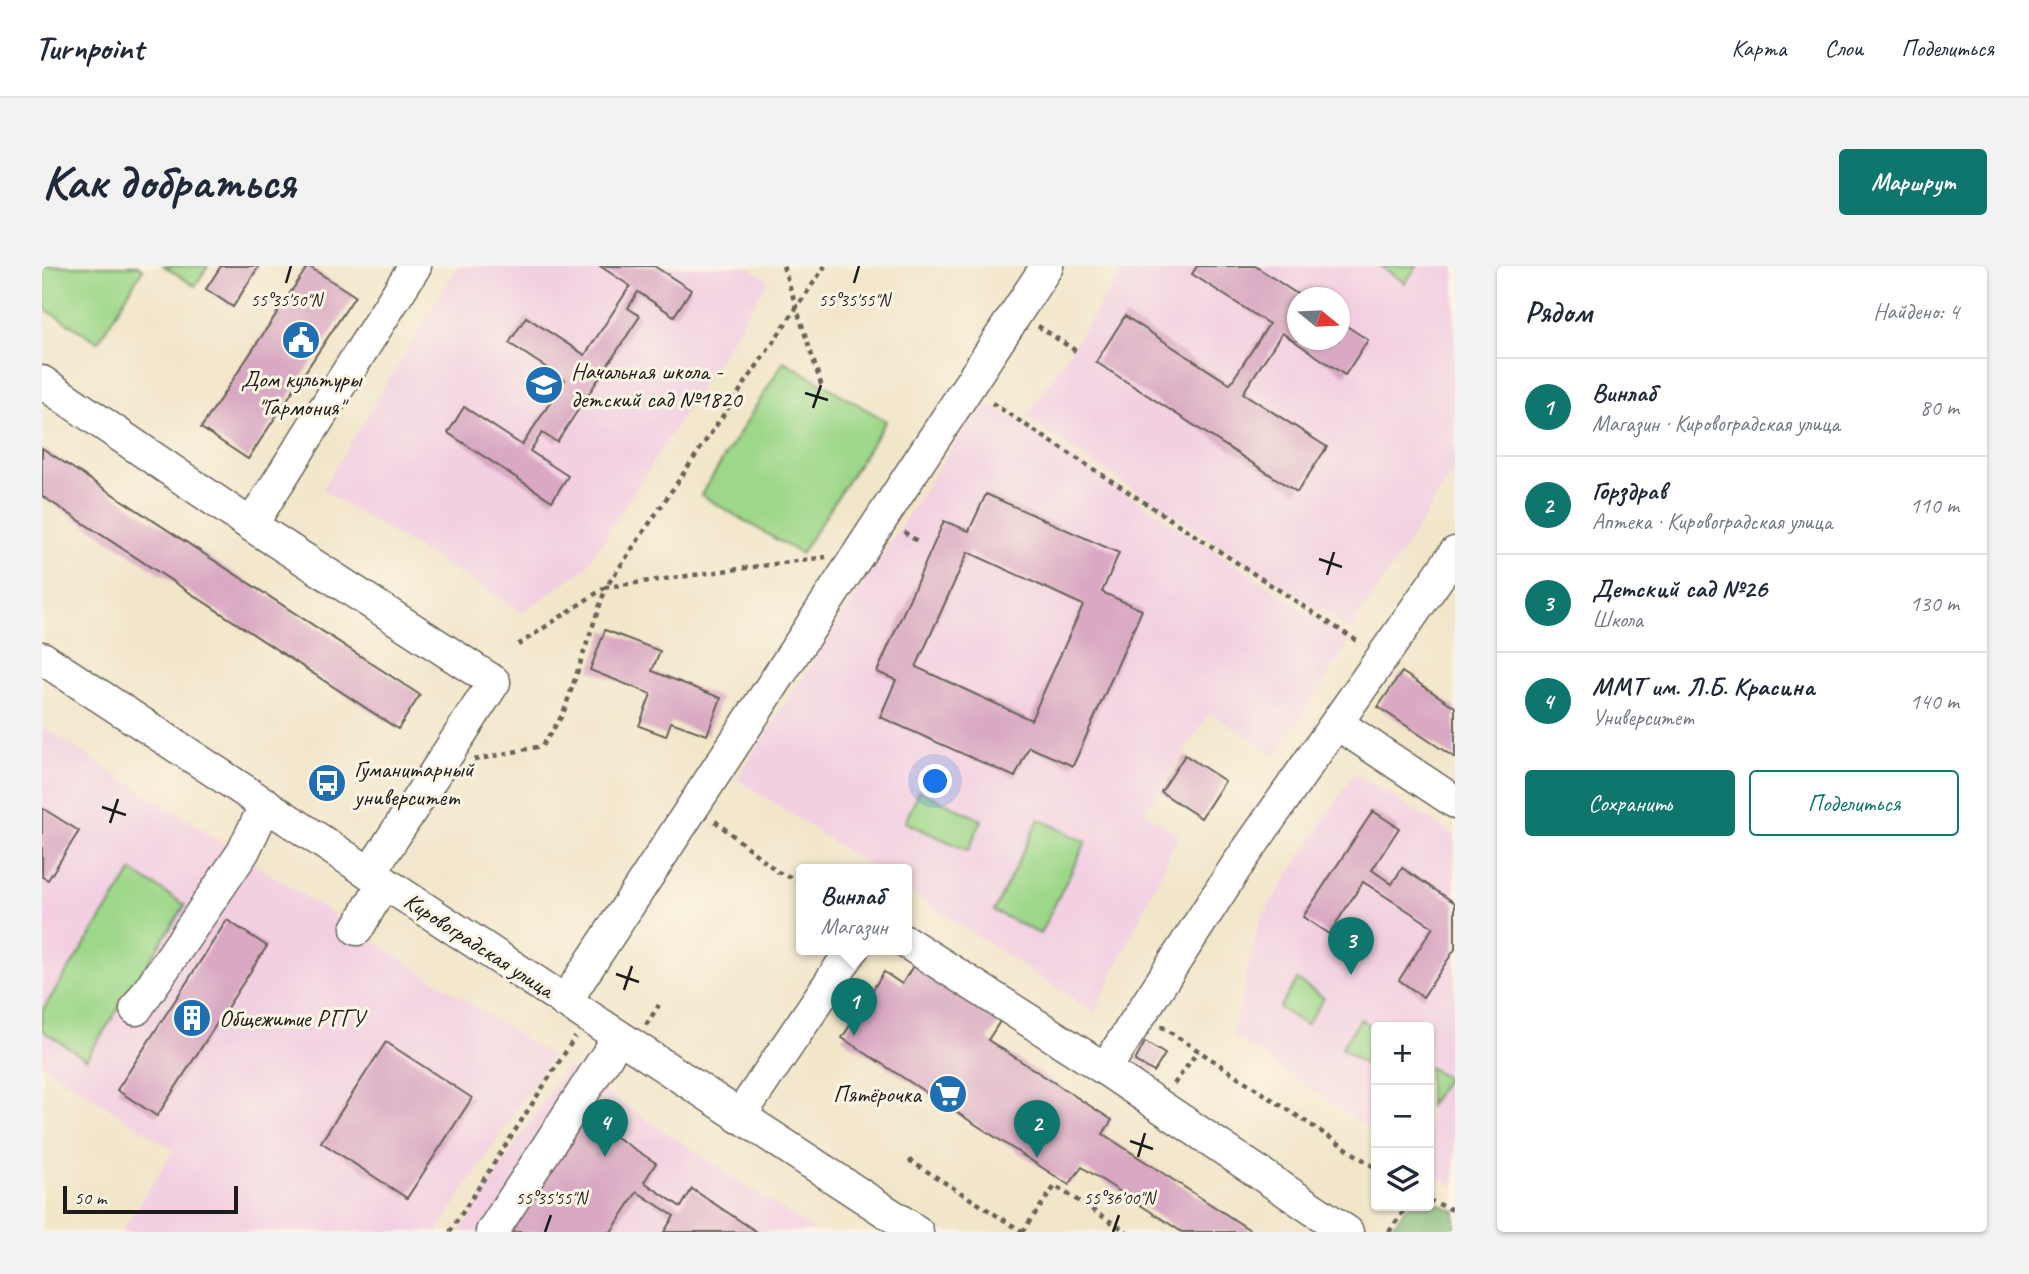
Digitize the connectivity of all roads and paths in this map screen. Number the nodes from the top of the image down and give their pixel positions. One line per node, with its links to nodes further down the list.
1 (415, 266): 11 (street)
2 (783, 266): 5 (path)
3 (825, 266): 5 (path)
4 (1047, 266): 6 (street)
5 (797, 309): 9 (path); 14 (path)
6 (1016, 313): 7 (path); 12 (street)
7 (1079, 353)
8 (42, 382): 11 (street)
9 (822, 387)
10 (992, 402): 17 (path)
11 (251, 525): 19 (street)
12 (861, 552): 14 (path); 22 (street)
13 (1455, 553): 17 (street)
14 (606, 587): 15 (path); 19 (path)
15 (518, 645)
16 (42, 658): 21 (street, Кировоградская улица)
17 (1383, 658): 18 (street)
18 (1338, 724): 20 (street); 30 (street)
19 (439, 767): 23 (street)
20 (1455, 802)
21 (266, 804): 23 (street, Кировоградская улица); 29 (street)
22 (695, 805): 24 (path); 28 (street)
23 (377, 878): 25 (street); 28 (street, Кировоградская улица)
24 (796, 880)
25 (356, 929)
26 (912, 946): 34 (street)
27 (849, 955): 36 (street)
28 (565, 1002): 32 (street, Кировоградская улица)
29 (136, 1009)
30 (1141, 1014): 33 (path); 34 (street)
31 (579, 1030): 42 (path)
32 (619, 1037): 36 (street, Кировоградская улица); 43 (street)
33 (1198, 1051): 35 (path); 38 (path)
34 (1105, 1069): 35 (street)
35 (1158, 1105): 47 (street)
36 (739, 1117): 44 (street, Кировоградская улица)
37 (909, 1160): 45 (path)
38 (1371, 1165)
39 (1434, 1202): 41 (path)
40 (1404, 1211): 48 (path)
41 (1455, 1211)
42 (450, 1232)
43 (492, 1232)
44 (917, 1232)
45 (1023, 1232): 46 (path)
46 (1127, 1232)
47 (1347, 1232)
48 (1389, 1232)

